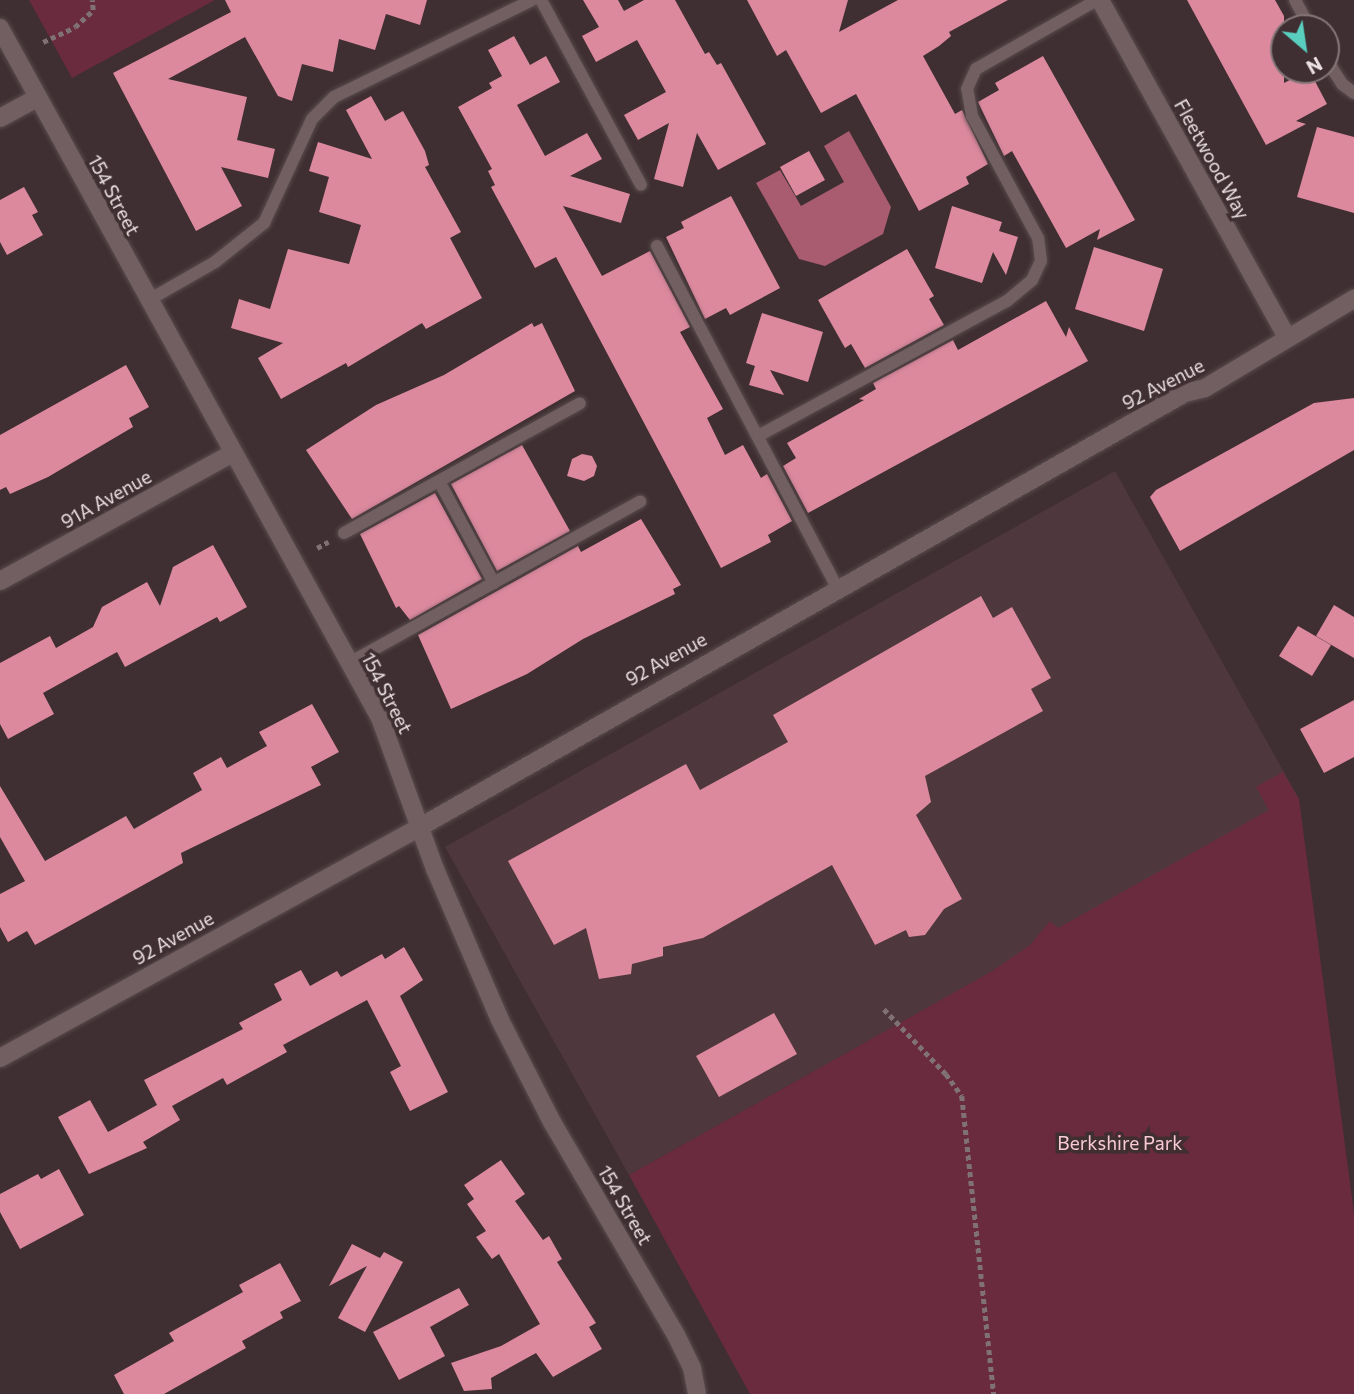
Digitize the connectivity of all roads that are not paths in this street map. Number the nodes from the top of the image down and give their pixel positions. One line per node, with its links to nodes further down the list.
1 (531, 0): 12 (lane)
2 (541, 0): 9 (lane)
3 (1099, 0): 13 (street, Fleetwood Way); 15 (lane)
4 (0, 28): 7 (street, 154 Street)
5 (1340, 81): 6 (lane)
6 (1354, 93)
7 (37, 97): 8 (street); 12 (street, 154 Street)
8 (0, 118)
9 (641, 185)
10 (657, 246): 15 (lane)
11 (1354, 299): 13 (street, 92 Avenue)
12 (147, 301): 16 (street, 154 Street)
13 (1287, 337): 22 (street, 92 Avenue)
14 (580, 403): 17 (lane)
15 (758, 436): 22 (lane)
16 (233, 453): 20 (street, 91A Avenue); 23 (street, 154 Street)
17 (439, 481): 19 (lane); 21 (lane)
18 (640, 502): 21 (lane)
19 (344, 533)
20 (0, 581)
21 (494, 583): 23 (lane)
22 (837, 587): 24 (street, 92 Avenue)
23 (349, 663): 24 (street, 154 Street)
24 (420, 827): 25 (street, 92 Avenue); 26 (street, 154 Street)
25 (0, 1058)
26 (697, 1394)

